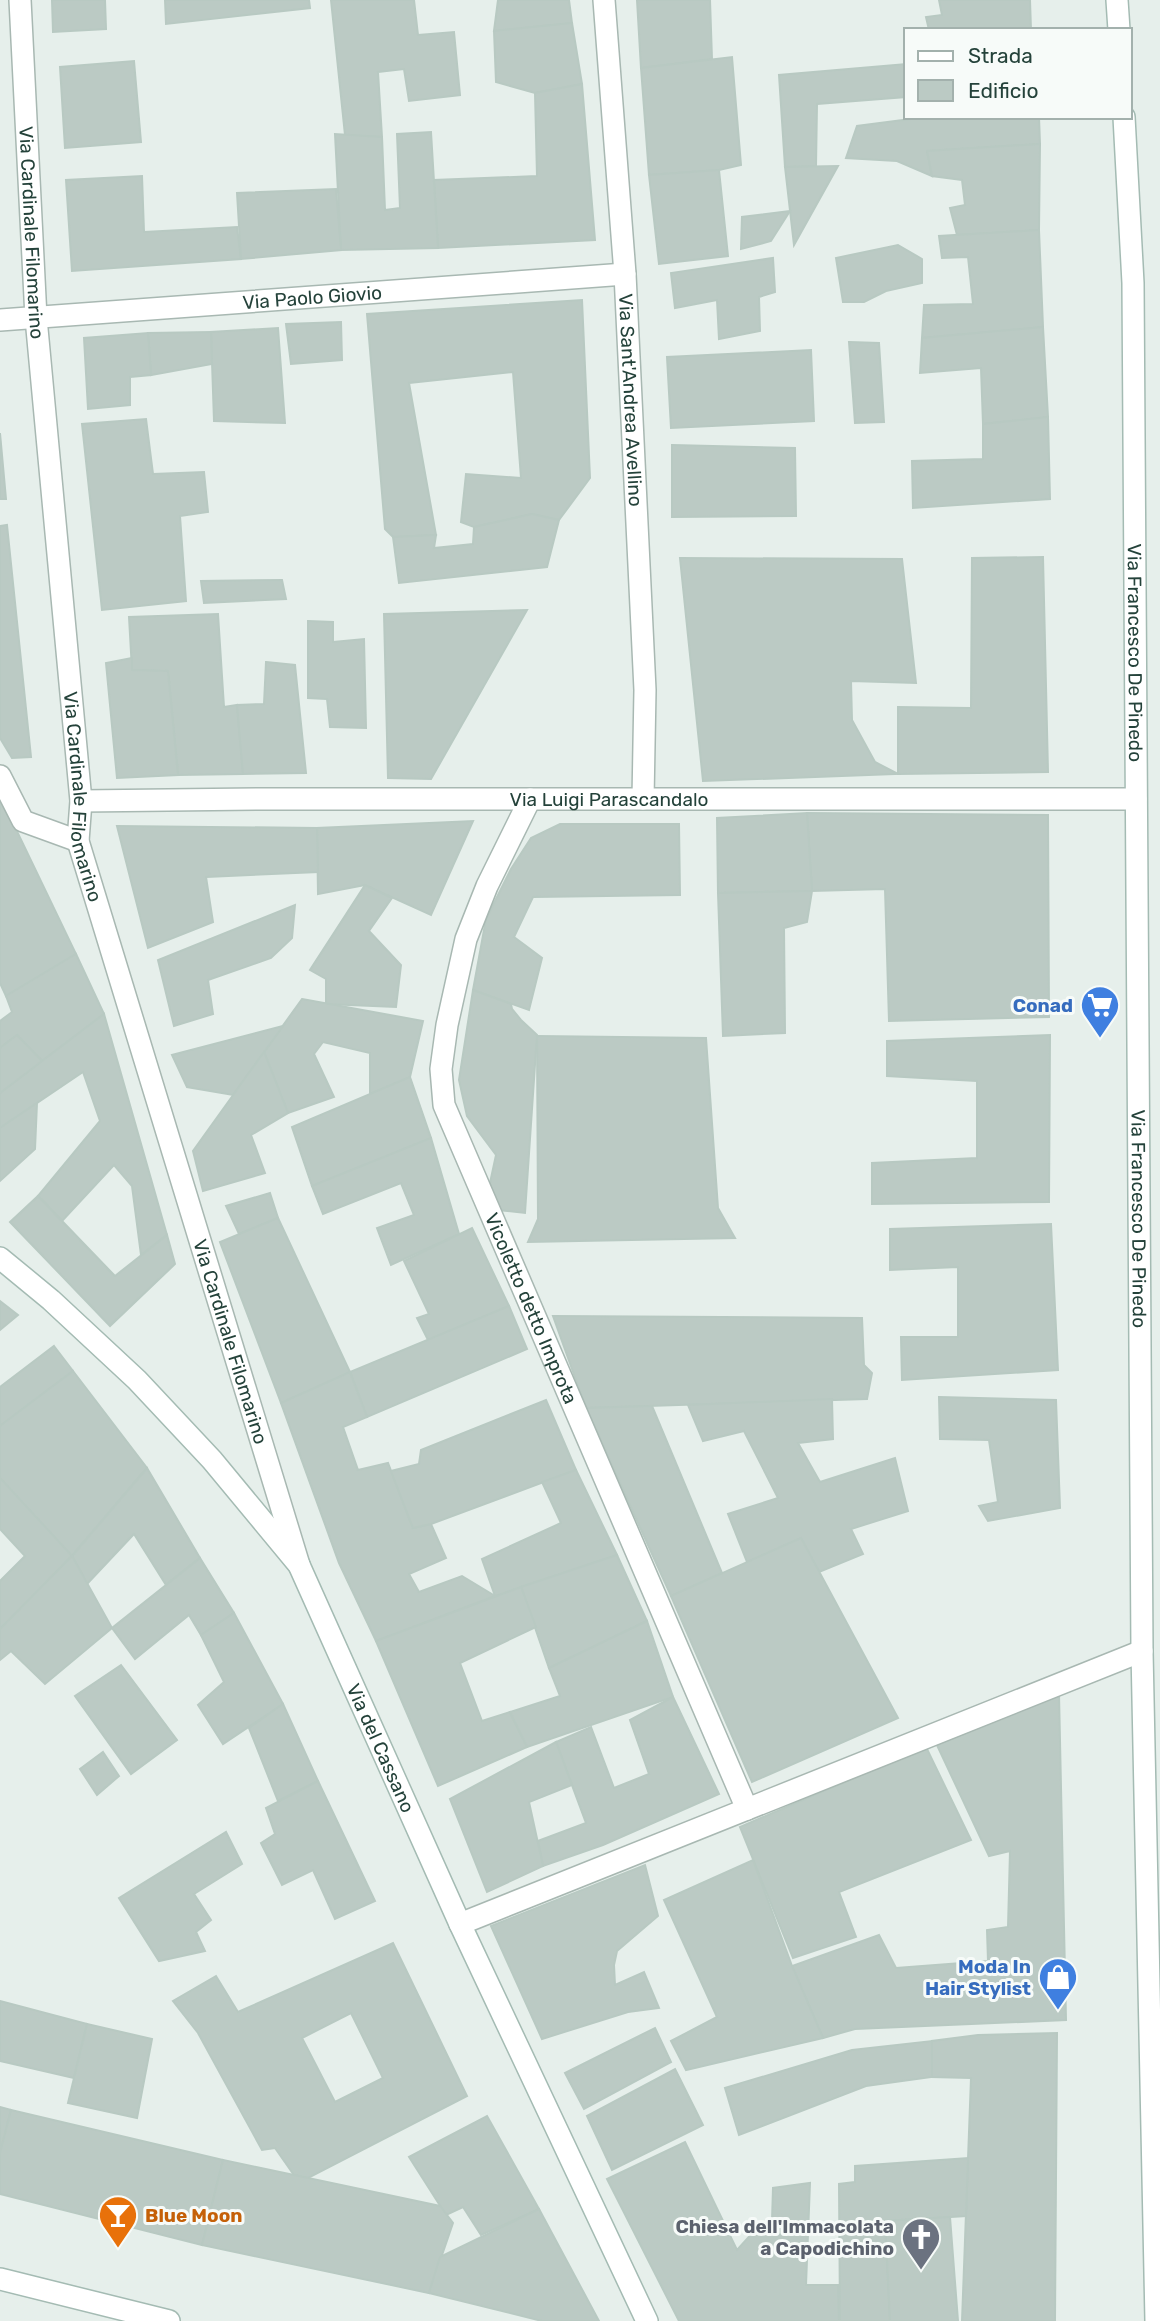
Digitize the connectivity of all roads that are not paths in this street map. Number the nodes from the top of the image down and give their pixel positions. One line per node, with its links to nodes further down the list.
1 (20, 0): 7 (street, Via Cardinale Filomarino)
2 (604, 0): 6 (street, Via Sant'Andrea Avellino)
3 (1117, 0): 4 (street)
4 (1119, 28)
5 (1124, 119): 12 (street, Via Francesco De Pinedo)
6 (625, 274): 7 (street, Via Paolo Giovio); 11 (street, Via Sant'Andrea Avellino)
7 (36, 318): 8 (street, Via Paolo Giovio); 13 (street, Via Cardinale Filomarino)
8 (0, 320)
9 (0, 776): 14 (street)
10 (530, 799): 11 (street, Via Luigi Parascandalo); 13 (street, Via Luigi Parascandalo); 18 (street, Vicoletto detto Improta)
11 (643, 799): 12 (street, Via Luigi Parascandalo)
12 (1136, 799): 17 (street, Via Francesco De Pinedo)
13 (81, 801): 14 (street, Via Cardinale Filomarino)
14 (78, 841): 16 (street, Via Cardinale Filomarino)
15 (0, 1258): 16 (street, Via del Cassano)
16 (299, 1565): 19 (street, Via del Cassano)
17 (1142, 1651): 18 (street); 23 (street, Via Francesco De Pinedo)
18 (747, 1809): 19 (street)
19 (460, 1924): 22 (street, Via del Cassano)
20 (0, 2279): 21 (street)
21 (169, 2321)
22 (647, 2321)
23 (1156, 2321)

